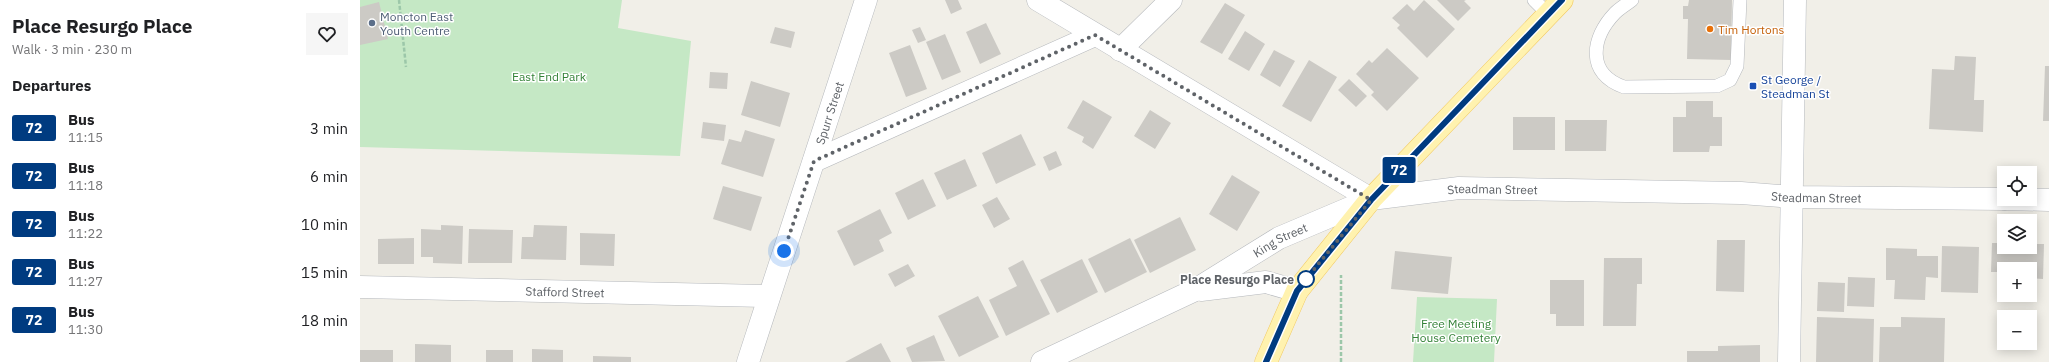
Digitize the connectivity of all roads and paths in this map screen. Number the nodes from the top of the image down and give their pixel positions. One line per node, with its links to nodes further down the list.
1 (399, 0): 11 (path)
2 (866, 0): 12 (street, Spurr Street)
3 (1038, 0): 9 (street)
4 (1171, 0): 10 (street)
5 (1632, 0): 6 (lane)
6 (1740, 0)
7 (1795, 0): 13 (street)
8 (1548, 5): 15 (main road)
9 (1095, 35): 10 (street); 12 (street)
10 (1120, 50): 15 (street)
11 (406, 67)
12 (814, 161): 22 (street, Spurr Street)
13 (1792, 197): 14 (street, Steadman Street); 15 (street, Steadman Street); 27 (street)
14 (1997, 199)
15 (1371, 200): 20 (street, King Street); 21 (main road)
16 (2037, 200): 17 (street, Steadman Street)
17 (2049, 200)
18 (1341, 275): 26 (path)
19 (360, 287): 22 (street, Stafford Street)
20 (1195, 290): 21 (street, King Street); 24 (street, King Street)
21 (1297, 291): 25 (main road)
22 (770, 296): 23 (street, Spurr Street)
23 (748, 362)
24 (1042, 362)
25 (1266, 362)
26 (1341, 362)
27 (1789, 362)

